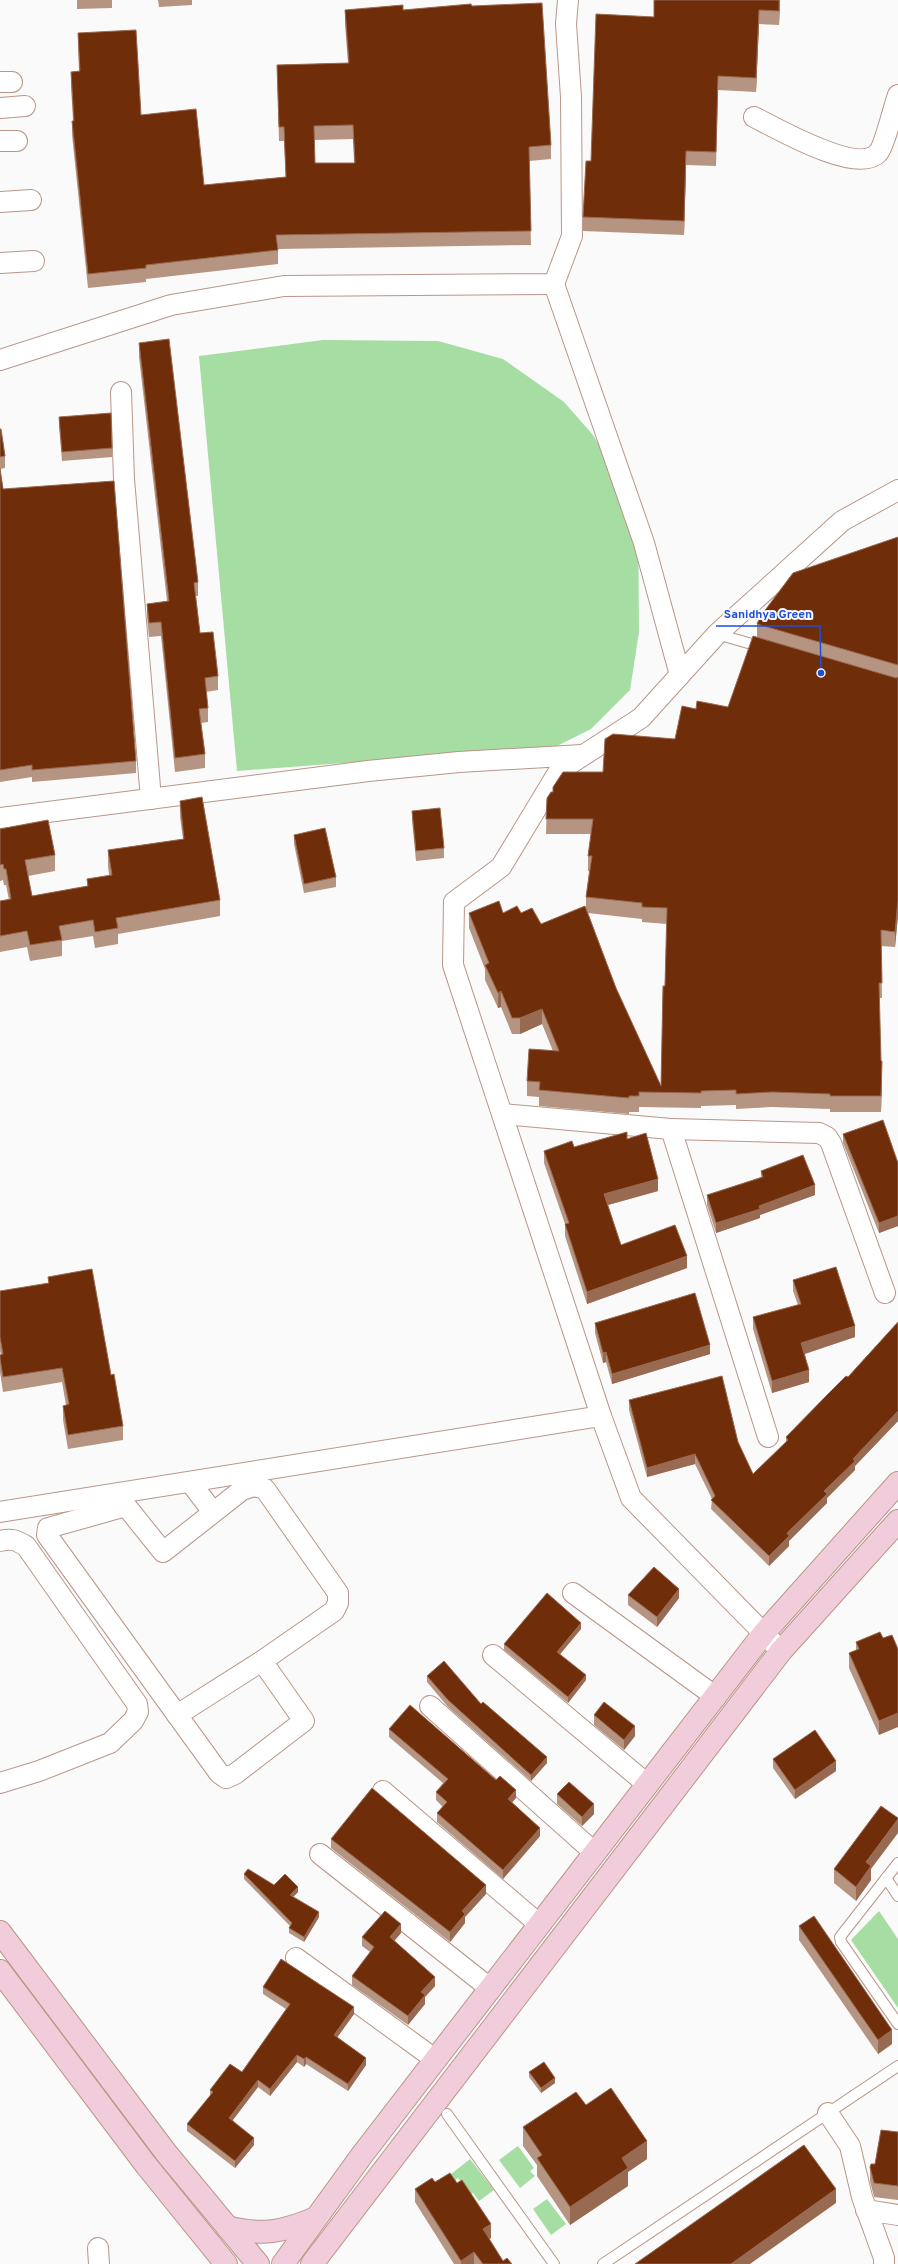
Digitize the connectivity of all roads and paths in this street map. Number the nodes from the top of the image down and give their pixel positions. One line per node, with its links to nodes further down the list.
1 (568, 0): 10 (street)
2 (898, 95): 5 (street)
3 (24, 106): 4 (street)
4 (0, 108)
5 (754, 117)
6 (31, 200): 7 (street)
7 (0, 202)
8 (34, 261): 9 (street)
9 (0, 263)
10 (554, 284): 11 (street); 16 (street)
11 (0, 360)
12 (121, 392): 18 (street)
13 (898, 490): 14 (street)
14 (717, 634): 15 (lane); 16 (street)
15 (770, 649)
16 (680, 675): 17 (street)
17 (584, 755): 18 (street); 20 (street)
18 (150, 799): 19 (street)
19 (0, 818)
20 (503, 1114): 21 (street); 23 (street)
21 (671, 1129): 22 (street); 24 (street)
22 (885, 1293)
23 (601, 1416): 25 (street); 33 (street)
24 (768, 1437)
25 (190, 1482): 27 (street); 29 (street)
26 (898, 1483): 33 (street)
27 (122, 1500): 28 (street); 29 (street); 39 (street)
28 (0, 1512)
29 (213, 1512): 36 (street)
30 (898, 1521): 34 (street)
31 (0, 1541): 40 (street)
32 (573, 1592): 37 (street)
33 (764, 1633): 34 (street); 37 (street)
34 (781, 1651): 65 (street)
35 (493, 1655): 41 (street)
36 (262, 1662): 39 (street); 39 (street)
37 (716, 1697): 41 (street)
38 (430, 1706): 43 (street)
39 (177, 1715)
40 (0, 1783)
41 (648, 1785): 43 (street)
42 (383, 1791): 48 (street)
43 (595, 1853): 48 (street)
44 (320, 1854): 52 (street)
45 (898, 1863): 46 (lane)
46 (886, 1878): 47 (lane); 53 (lane)
47 (898, 1896)
48 (540, 1925): 52 (street)
49 (0, 1932): 61 (street)
50 (296, 1958): 54 (street)
51 (0, 1972): 62 (street)
52 (491, 1989): 54 (street)
53 (898, 2024)
54 (436, 2060): 60 (street)
55 (898, 2066): 56 (lane)
56 (828, 2113): 58 (street); 67 (lane)
57 (447, 2114): 66 (lane)
58 (866, 2210): 59 (street); 68 (street)
59 (898, 2215)
60 (316, 2218): 61 (street); 64 (street)
61 (228, 2227): 63 (street)
62 (226, 2264)
63 (258, 2264)
64 (283, 2264)
65 (312, 2264)
66 (554, 2264)
67 (603, 2264)
68 (884, 2264)

